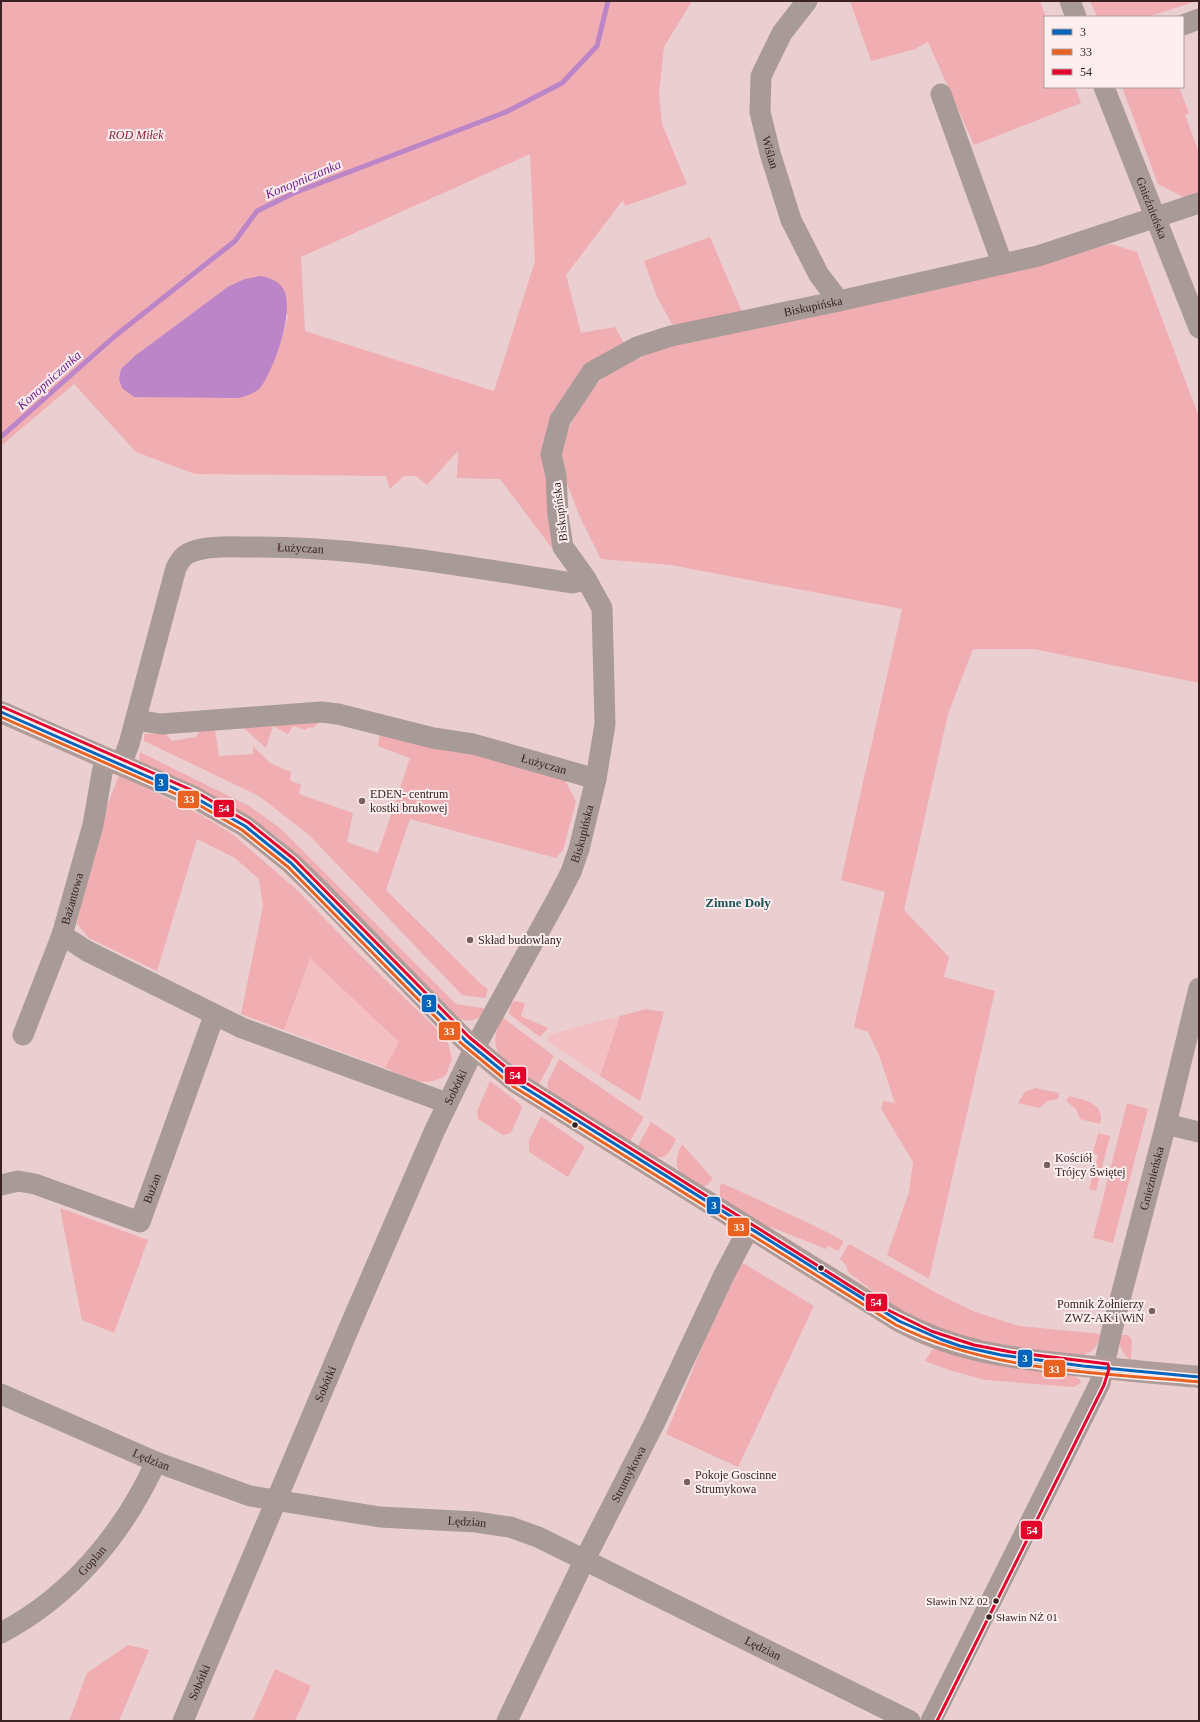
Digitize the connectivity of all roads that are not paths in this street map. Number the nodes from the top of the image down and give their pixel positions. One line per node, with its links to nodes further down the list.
1 (807, 1): 11 (street, Wiślan)
2 (1070, 1): 3 (street)
3 (1076, 16)
4 (1199, 19): 5 (street)
5 (1184, 25)
6 (1104, 88): 9 (street, Gnieźnieńska)
7 (941, 94): 10 (street)
8 (1199, 203): 9 (street, Biskupińska)
9 (1156, 218): 10 (street, Biskupińska); 12 (street, Gnieźnieńska)
10 (1002, 263): 11 (street, Biskupińska)
11 (839, 301): 13 (street, Biskupińska)
12 (1199, 328)
13 (586, 579): 15 (street, Łużyczan); 17 (street, Biskupińska)
14 (1, 712): 16 (main road)
15 (136, 720): 16 (street, Łużyczan); 17 (street, Łużyczan)
16 (114, 762): 18 (street, Bażantowa); 22 (main road)
17 (596, 779): 22 (street, Biskupińska)
18 (62, 935): 20 (street); 21 (street, Bażantowa)
19 (1199, 988): 24 (street, Gnieźnieńska)
20 (214, 1016): 23 (street); 26 (street, Bużan)
21 (23, 1035)
22 (474, 1049): 23 (street, Sobótki); 27 (main road)
23 (447, 1103): 32 (street, Sobótki)
24 (1166, 1124): 25 (street); 28 (street, Gnieźnieńska)
25 (1199, 1132)
26 (1, 1186)
27 (749, 1228): 28 (main road); 33 (street, Strumykowa)
28 (1104, 1368): 29 (main road); 38 (street, Gnieźnieńska)
29 (1199, 1377)
30 (1, 1394): 31 (street, Lędzian)
31 (156, 1462): 32 (street, Lędzian); 34 (street, Goplan)
32 (275, 1502): 33 (street, Lędzian); 35 (street, Sobótki)
33 (584, 1559): 36 (street, Strumykowa); 37 (street, Lędzian)
34 (1, 1633)
35 (183, 1721)
36 (507, 1721)
37 (910, 1721)
38 (931, 1721)

